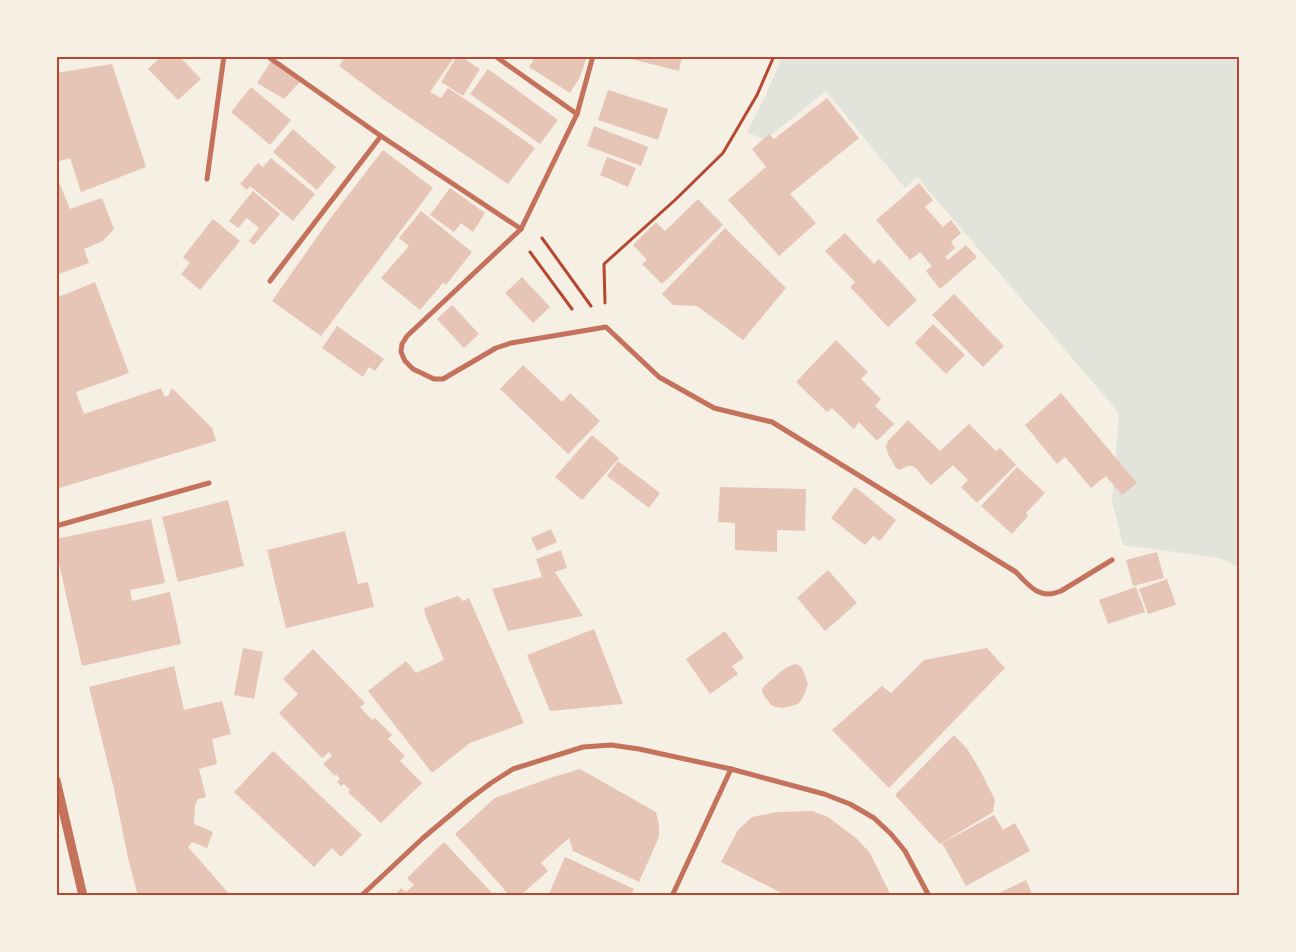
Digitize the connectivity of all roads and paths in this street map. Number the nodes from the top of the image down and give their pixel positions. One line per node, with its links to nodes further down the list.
1 (224, 56): 8 (street)
2 (267, 56): 7 (street)
3 (495, 56): 6 (street)
4 (593, 56): 6 (street)
5 (774, 56): 13 (path)
6 (577, 114): 9 (street)
7 (381, 136): 10 (street); 12 (street)
8 (207, 180)
9 (526, 217): 10 (street); 13 (path)
10 (521, 229): 11 (street)
11 (516, 233): 14 (path); 14 (street)
12 (270, 281)
13 (606, 327): 14 (street); 17 (street)
14 (588, 330)
15 (209, 482): 16 (street)
16 (56, 526)
17 (1112, 560)
18 (731, 770): 21 (street); 22 (street); 23 (street)
19 (56, 780): 20 (street)
20 (83, 896)
21 (361, 896)
22 (672, 896)
23 (929, 896)

